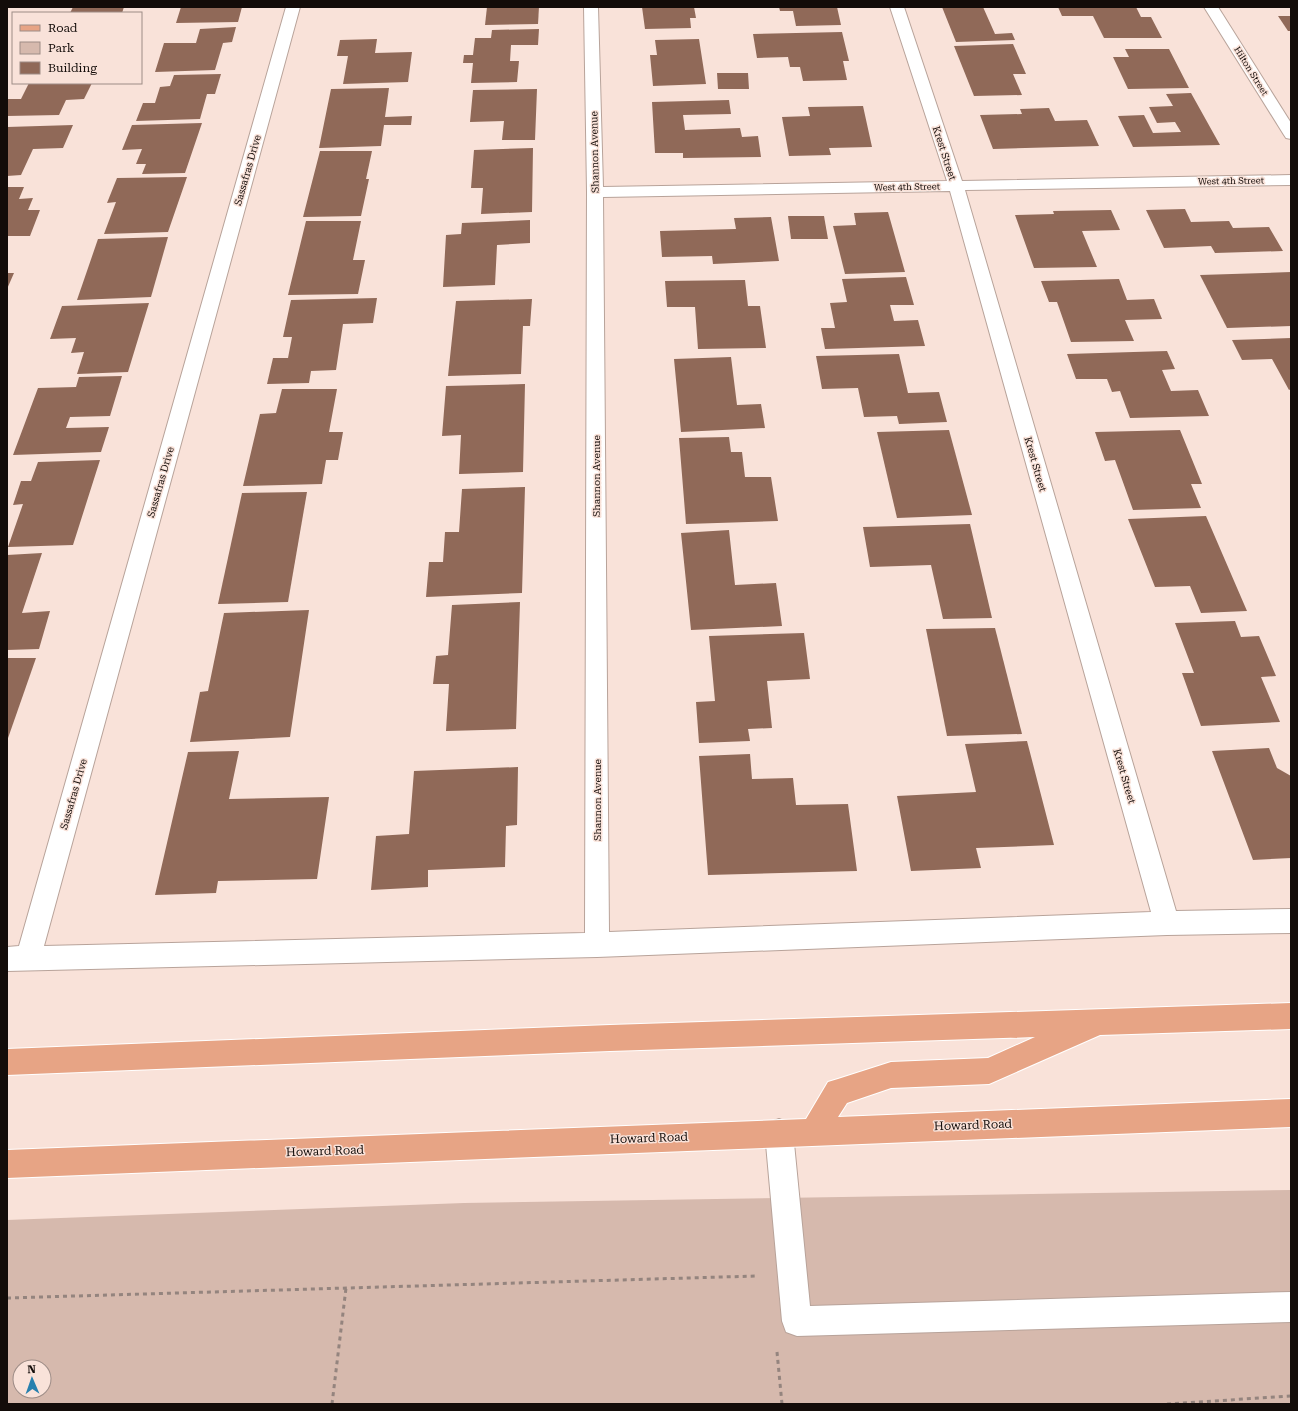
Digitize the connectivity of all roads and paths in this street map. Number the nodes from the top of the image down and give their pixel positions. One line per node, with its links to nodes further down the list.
1 (293, 7): 12 (street, Sassafras Drive)
2 (591, 7): 8 (street, Shannon Avenue)
3 (897, 7): 7 (street, Krest Street)
4 (1211, 7): 5 (street, Hilton Street)
5 (1291, 135)
6 (1291, 180): 7 (street, West 4th Street)
7 (956, 186): 8 (street, West 4th Street); 10 (street, Krest Street)
8 (595, 192): 11 (street, Shannon Avenue)
9 (1291, 921): 10 (street)
10 (1167, 924): 11 (street)
11 (598, 945): 12 (street)
12 (18, 958)
13 (1291, 1016): 14 (main road)
14 (1101, 1022): 15 (main road); 17 (main road)
15 (7, 1062)
16 (1291, 1113): 17 (main road, Howard Road)
17 (814, 1131): 18 (main road, Howard Road)
18 (780, 1132): 19 (main road, Howard Road); 23 (street)
19 (7, 1164)
20 (762, 1276): 21 (path)
21 (346, 1288): 22 (path); 27 (path)
22 (7, 1298)
23 (1291, 1307)
24 (776, 1344): 28 (path)
25 (1291, 1396): 26 (path)
26 (1220, 1402): 29 (path)
27 (332, 1404)
28 (782, 1404)
29 (1167, 1404)

